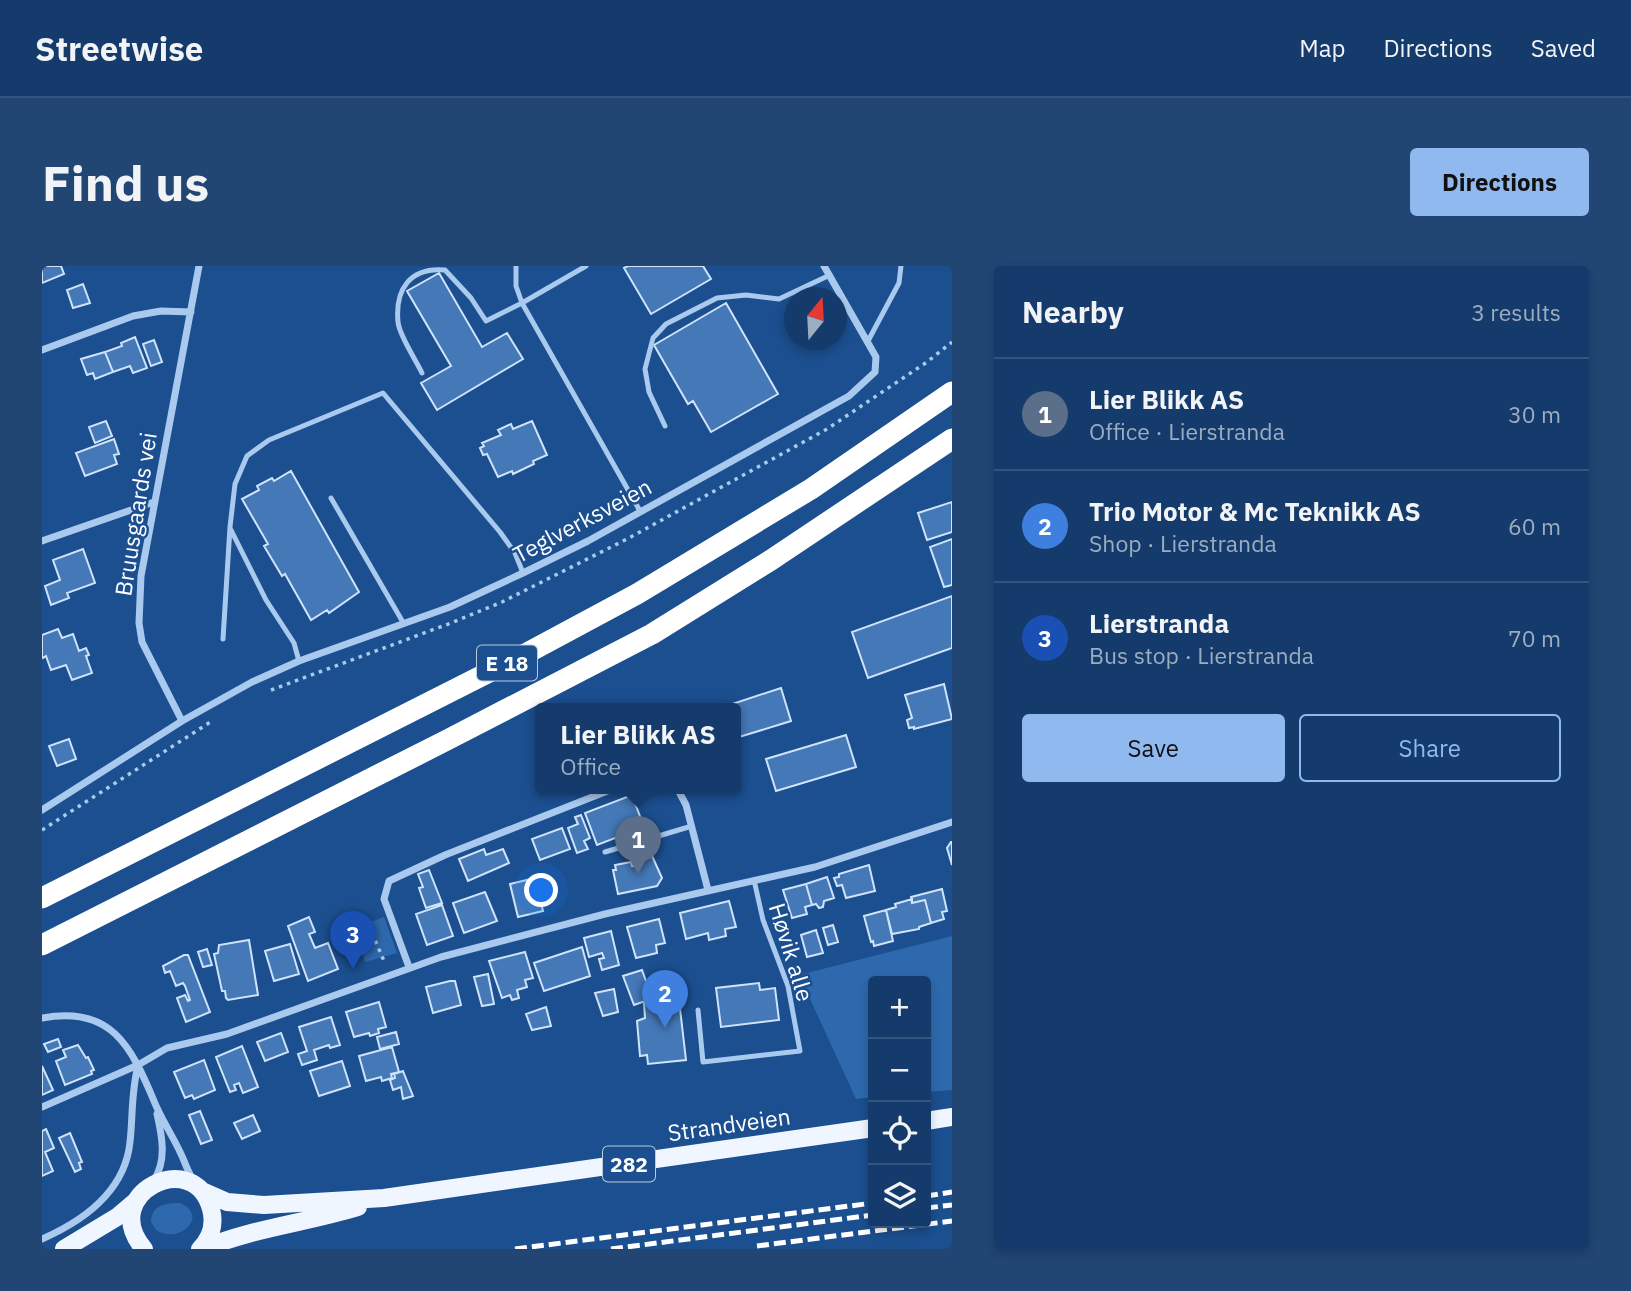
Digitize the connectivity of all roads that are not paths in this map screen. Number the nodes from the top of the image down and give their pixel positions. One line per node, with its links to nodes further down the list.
1 (200, 266): 8 (street, Bruusgaards vei)
2 (516, 266): 7 (lane)
3 (586, 266): 7 (lane)
4 (824, 266): 6 (street, Teglverksveien)
5 (901, 266): 9 (lane)
6 (830, 275): 9 (street, Teglverksveien); 13 (lane)
7 (522, 303): 11 (lane); 17 (lane)
8 (191, 312): 10 (street); 16 (street, Bruusgaards vei)
9 (868, 341): 17 (street, Teglverksveien)
10 (42, 350)
11 (422, 373)
12 (952, 391): 33 (highway, E 18)
13 (666, 426)
14 (952, 439): 34 (highway, E 18)
15 (331, 498): 21 (lane)
16 (154, 502): 19 (street); 24 (street, Bruusgaards vei)
17 (640, 511): 20 (street, Teglverksveien)
18 (230, 527): 20 (lane); 22 (lane); 23 (lane)
19 (42, 541)
20 (523, 573): 21 (street, Teglverksveien)
21 (404, 624): 23 (street, Teglverksveien)
22 (223, 639)
23 (299, 662): 24 (street, Teglverksveien)
24 (182, 721): 27 (street)
25 (600, 794): 35 (street)
26 (681, 794): 29 (street)
27 (42, 810)
28 (952, 822): 31 (street)
29 (692, 826): 30 (lane); 32 (street)
30 (605, 852)
31 (754, 880): 32 (street); 36 (lane, Høvik alle)
32 (708, 890): 35 (street)
33 (42, 898)
34 (42, 945)
35 (409, 967): 38 (street)
36 (698, 1010)
37 (42, 1018): 38 (street)
38 (138, 1065): 39 (street); 40 (street); 48 (street)
39 (155, 1103): 44 (street); 45 (street)
40 (42, 1107)
41 (952, 1117): 42 (main road)
42 (931, 1120)
43 (868, 1129): 46 (main road, Strandveien / 282)
44 (150, 1185): 45 (main road, 282); 47 (main road)
45 (200, 1190): 46 (main road, Strandveien / 282); 51 (main road, 282)
46 (384, 1198): 51 (main road, Strandveien / 282)
47 (136, 1200): 49 (main road); 50 (main road)
48 (42, 1239)
49 (64, 1249)
50 (144, 1249)
51 (202, 1249)

